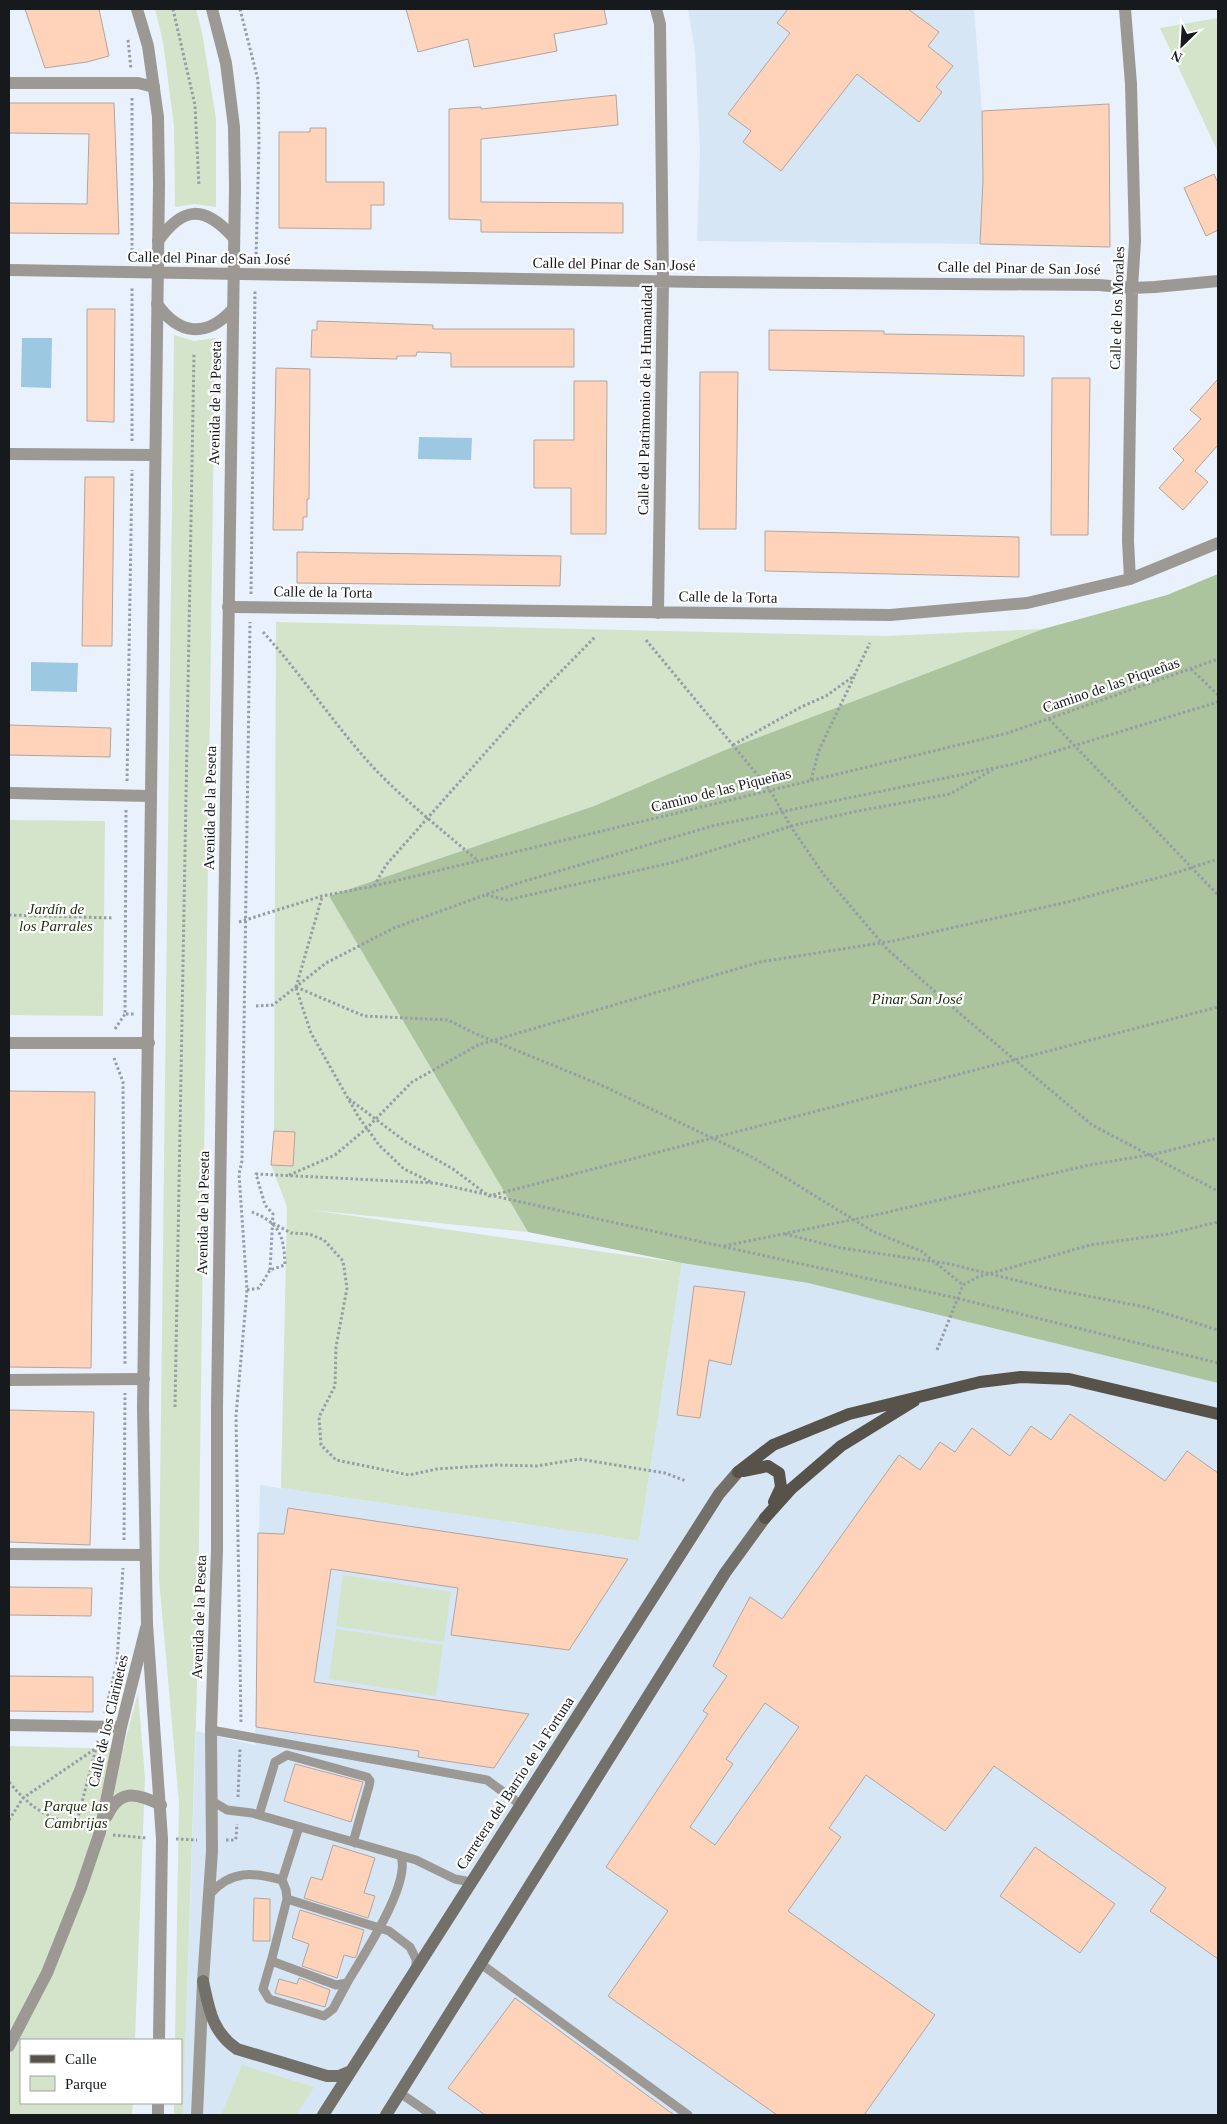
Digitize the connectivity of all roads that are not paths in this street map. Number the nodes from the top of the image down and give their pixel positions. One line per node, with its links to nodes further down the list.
1 (137, 9): 6 (street)
2 (212, 9): 7 (street, Avenida de la Peseta)
3 (656, 9): 12 (street, Calle del Patrimonio de la Humanidad)
4 (1125, 9): 14 (street, Calle de los Morales)
5 (9, 83): 6 (street)
6 (154, 87): 8 (street)
7 (233, 237): 8 (street); 11 (street, Avenida de la Peseta)
8 (158, 241): 10 (street)
9 (9, 270): 10 (street, Calle del Pinar de San José)
10 (157, 273): 11 (street, Calle del Pinar de San José); 15 (street)
11 (232, 273): 12 (street, Calle del Pinar de San José); 16 (street, Avenida de la Peseta)
12 (663, 281): 14 (street, Calle del Pinar de San José); 22 (street, Calle del Patrimonio de la Humanidad)
13 (1218, 281): 14 (street, Calle del Pinar de San José)
14 (1132, 288): 20 (street, Calle de los Morales)
15 (157, 304): 16 (street, Avenida de la Peseta); 18 (street)
16 (232, 310): 21 (street, Avenida de la Peseta)
17 (9, 454): 18 (street)
18 (155, 455): 24 (street)
19 (1218, 543): 20 (street, Calle de la Torta)
20 (1130, 579): 22 (street, Calle de la Torta)
21 (228, 607): 22 (street, Calle de la Torta); 38 (street, Avenida de la Peseta)
22 (658, 613)
23 (9, 792): 24 (street)
24 (151, 796): 26 (street)
25 (9, 1043): 26 (street)
26 (149, 1043): 27 (street)
27 (144, 1379): 28 (street); 34 (street)
28 (9, 1380)
29 (924, 1395): 30 (main road, Carretera del Barrio de la Fortuna); 31 (main road, Carretera del Barrio de la Fortuna); 32 (main road, Carretera del Barrio de la Fortuna)
30 (1218, 1414)
31 (738, 1472): 32 (main road, Carretera del Barrio de la Fortuna); 41 (main road, Carretera del Barrio de la Fortuna)
32 (765, 1518): 53 (main road, Carretera del Barrio de la Fortuna)
33 (9, 1554): 34 (street)
34 (145, 1556): 35 (street)
35 (147, 1624): 37 (street, Calle de los Clarinetes); 40 (street)
36 (9, 1725): 37 (street)
37 (121, 1727): 44 (street, Calle de los Clarinetes)
38 (212, 1730): 39 (street, Avenida de la Peseta); 41 (lane)
39 (212, 1801): 42 (lane); 49 (street, Avenida de la Peseta)
40 (161, 1805): 44 (street); 57 (street)
41 (520, 1805): 48 (main road, Carretera del Barrio de la Fortuna)
42 (259, 1815): 43 (lane); 45 (lane)
43 (299, 1827): 45 (lane); 47 (lane)
44 (100, 1832): 58 (street, Calle de los Clarinetes)
45 (355, 1843): 46 (lane)
46 (401, 1856): 48 (lane); 51 (lane)
47 (282, 1880): 49 (lane); 50 (lane)
48 (470, 1882): 54 (main road, Carretera del Barrio de la Fortuna)
49 (210, 1894): 55 (street, Avenida de la Peseta)
50 (287, 1899): 51 (lane); 52 (lane)
51 (380, 1928): 54 (lane); 56 (lane)
52 (272, 1958): 56 (lane); 56 (lane)
53 (481, 1964): 60 (main road, Carretera del Barrio de la Fortuna); 65 (lane)
54 (416, 1968): 59 (main road, Carretera del Barrio de la Fortuna)
55 (203, 1981): 59 (main road); 61 (street, Avenida de la Peseta)
56 (347, 1983)
57 (159, 2039)
58 (9, 2046)
59 (351, 2071): 62 (main road, Carretera del Barrio de la Fortuna)
60 (400, 2093): 63 (main road, Carretera del Barrio de la Fortuna); 64 (lane)
61 (197, 2115)
62 (323, 2115)
63 (386, 2115)
64 (432, 2115)
65 (688, 2115)

